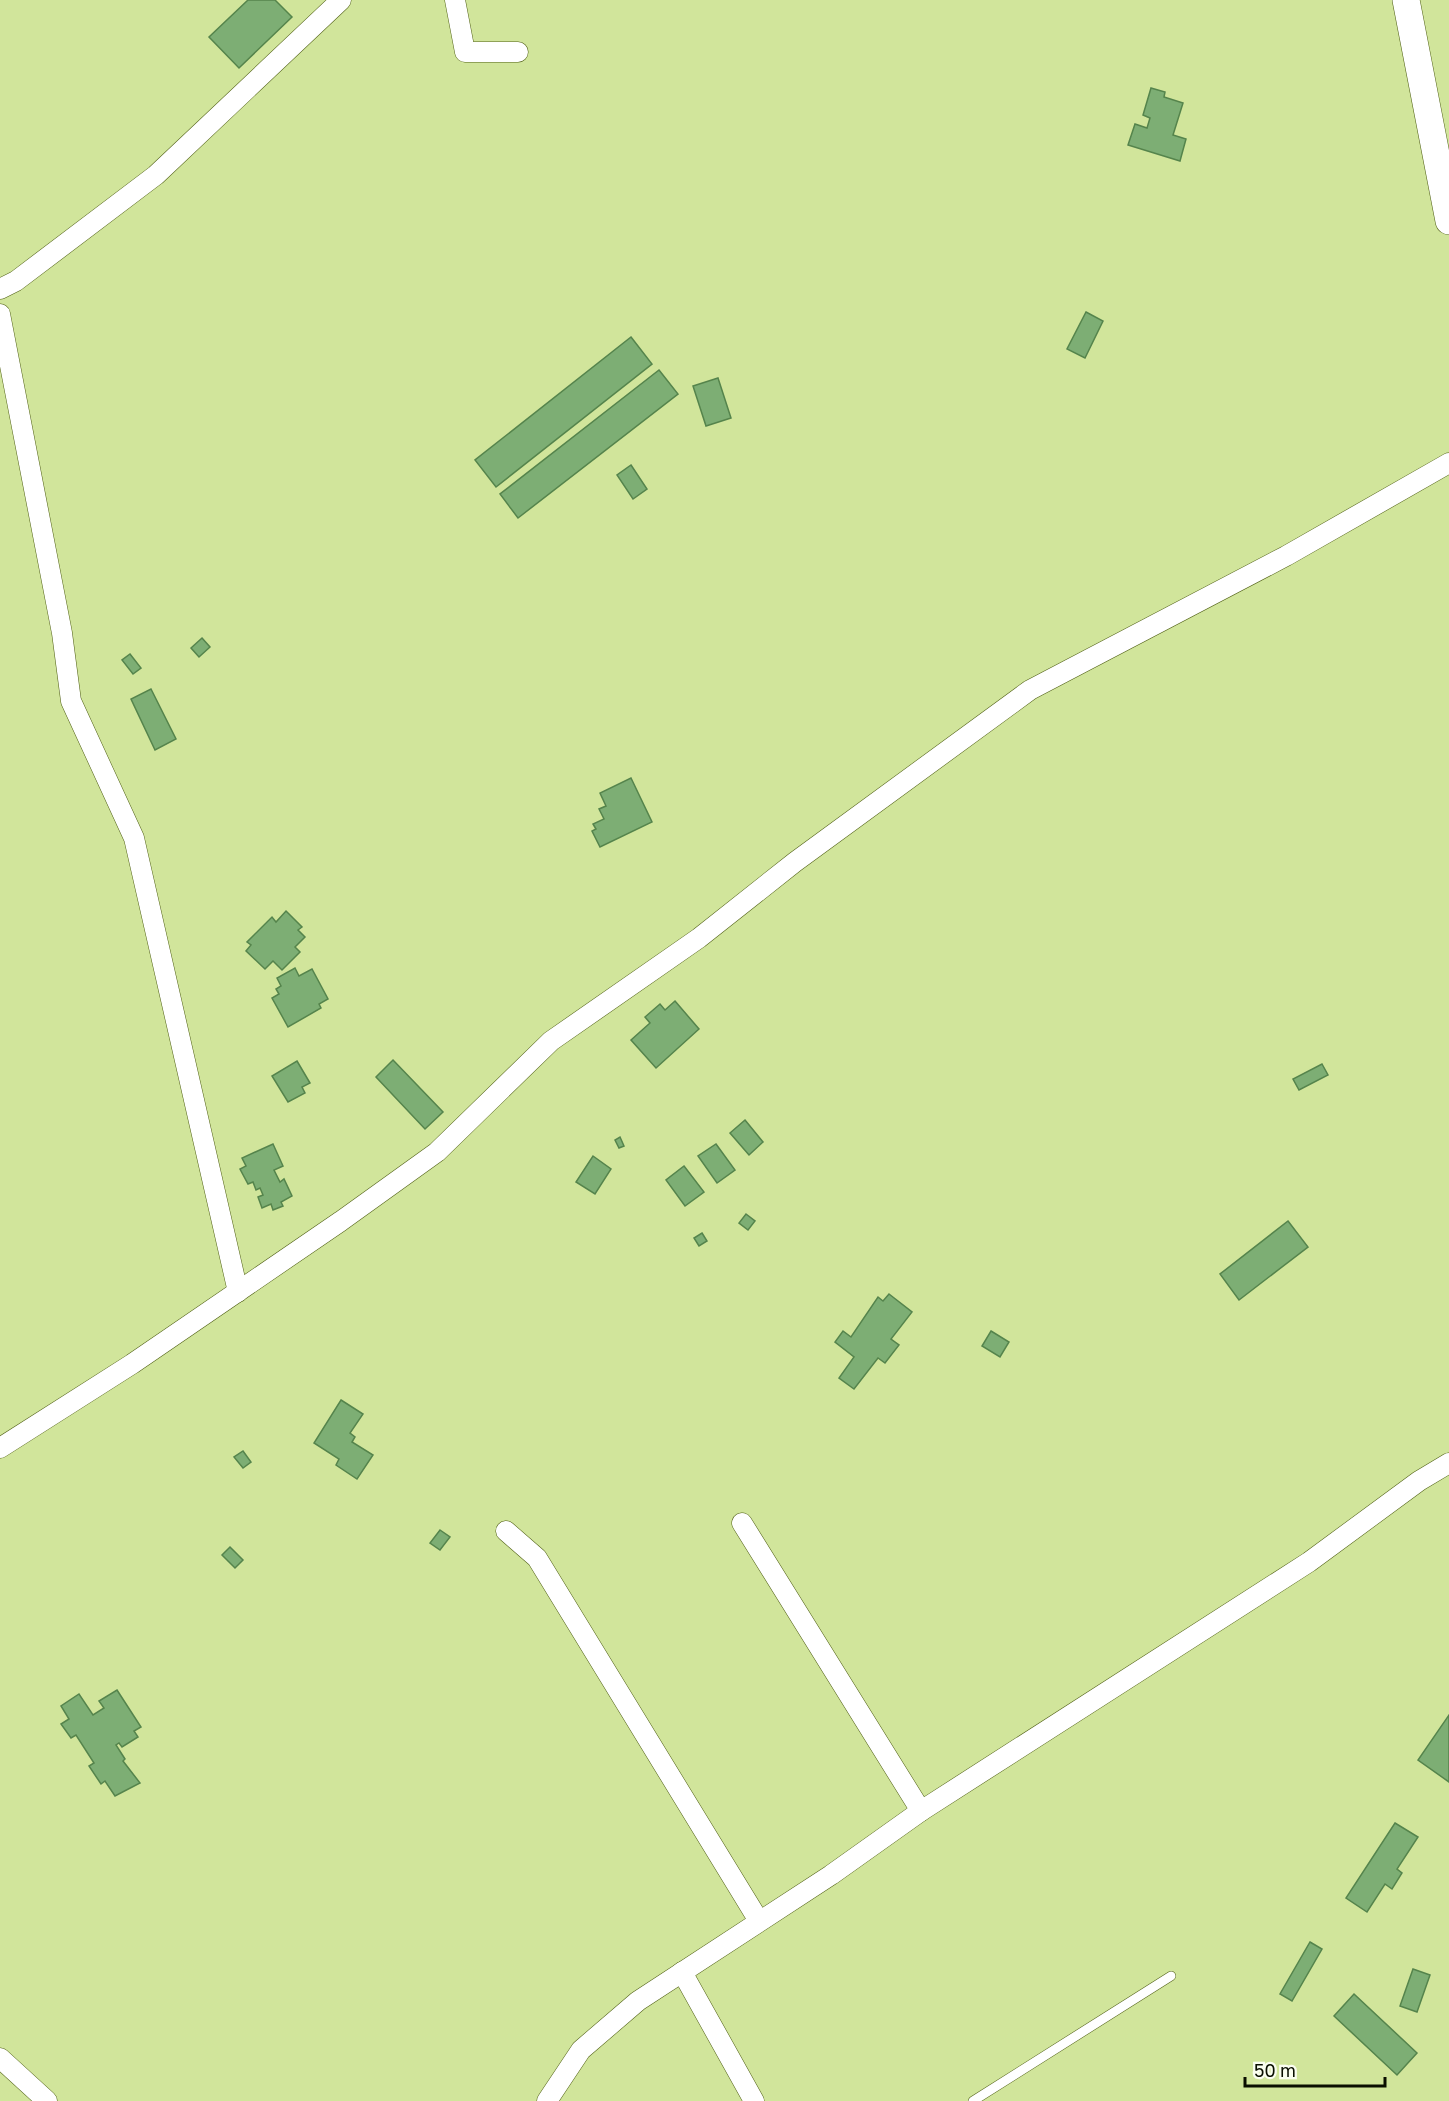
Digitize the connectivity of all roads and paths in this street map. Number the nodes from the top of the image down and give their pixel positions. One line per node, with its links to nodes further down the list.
1 (341, 0): 6 (street)
2 (455, 0): 4 (street)
3 (1406, 0): 5 (street)
4 (518, 52)
5 (1449, 221)
6 (0, 289)
7 (0, 314): 9 (street)
8 (1449, 463): 9 (street)
9 (238, 1292): 10 (street)
10 (0, 1448)
11 (1449, 1463): 14 (street)
12 (742, 1523): 14 (street)
13 (506, 1531): 15 (street)
14 (921, 1811): 15 (street)
15 (759, 1920): 16 (street)
16 (682, 1972): 20 (street); 21 (street)
17 (1171, 1976): 22 (lane)
18 (0, 2058): 19 (street)
19 (48, 2101)
20 (547, 2101)
21 (754, 2101)
22 (972, 2101)

